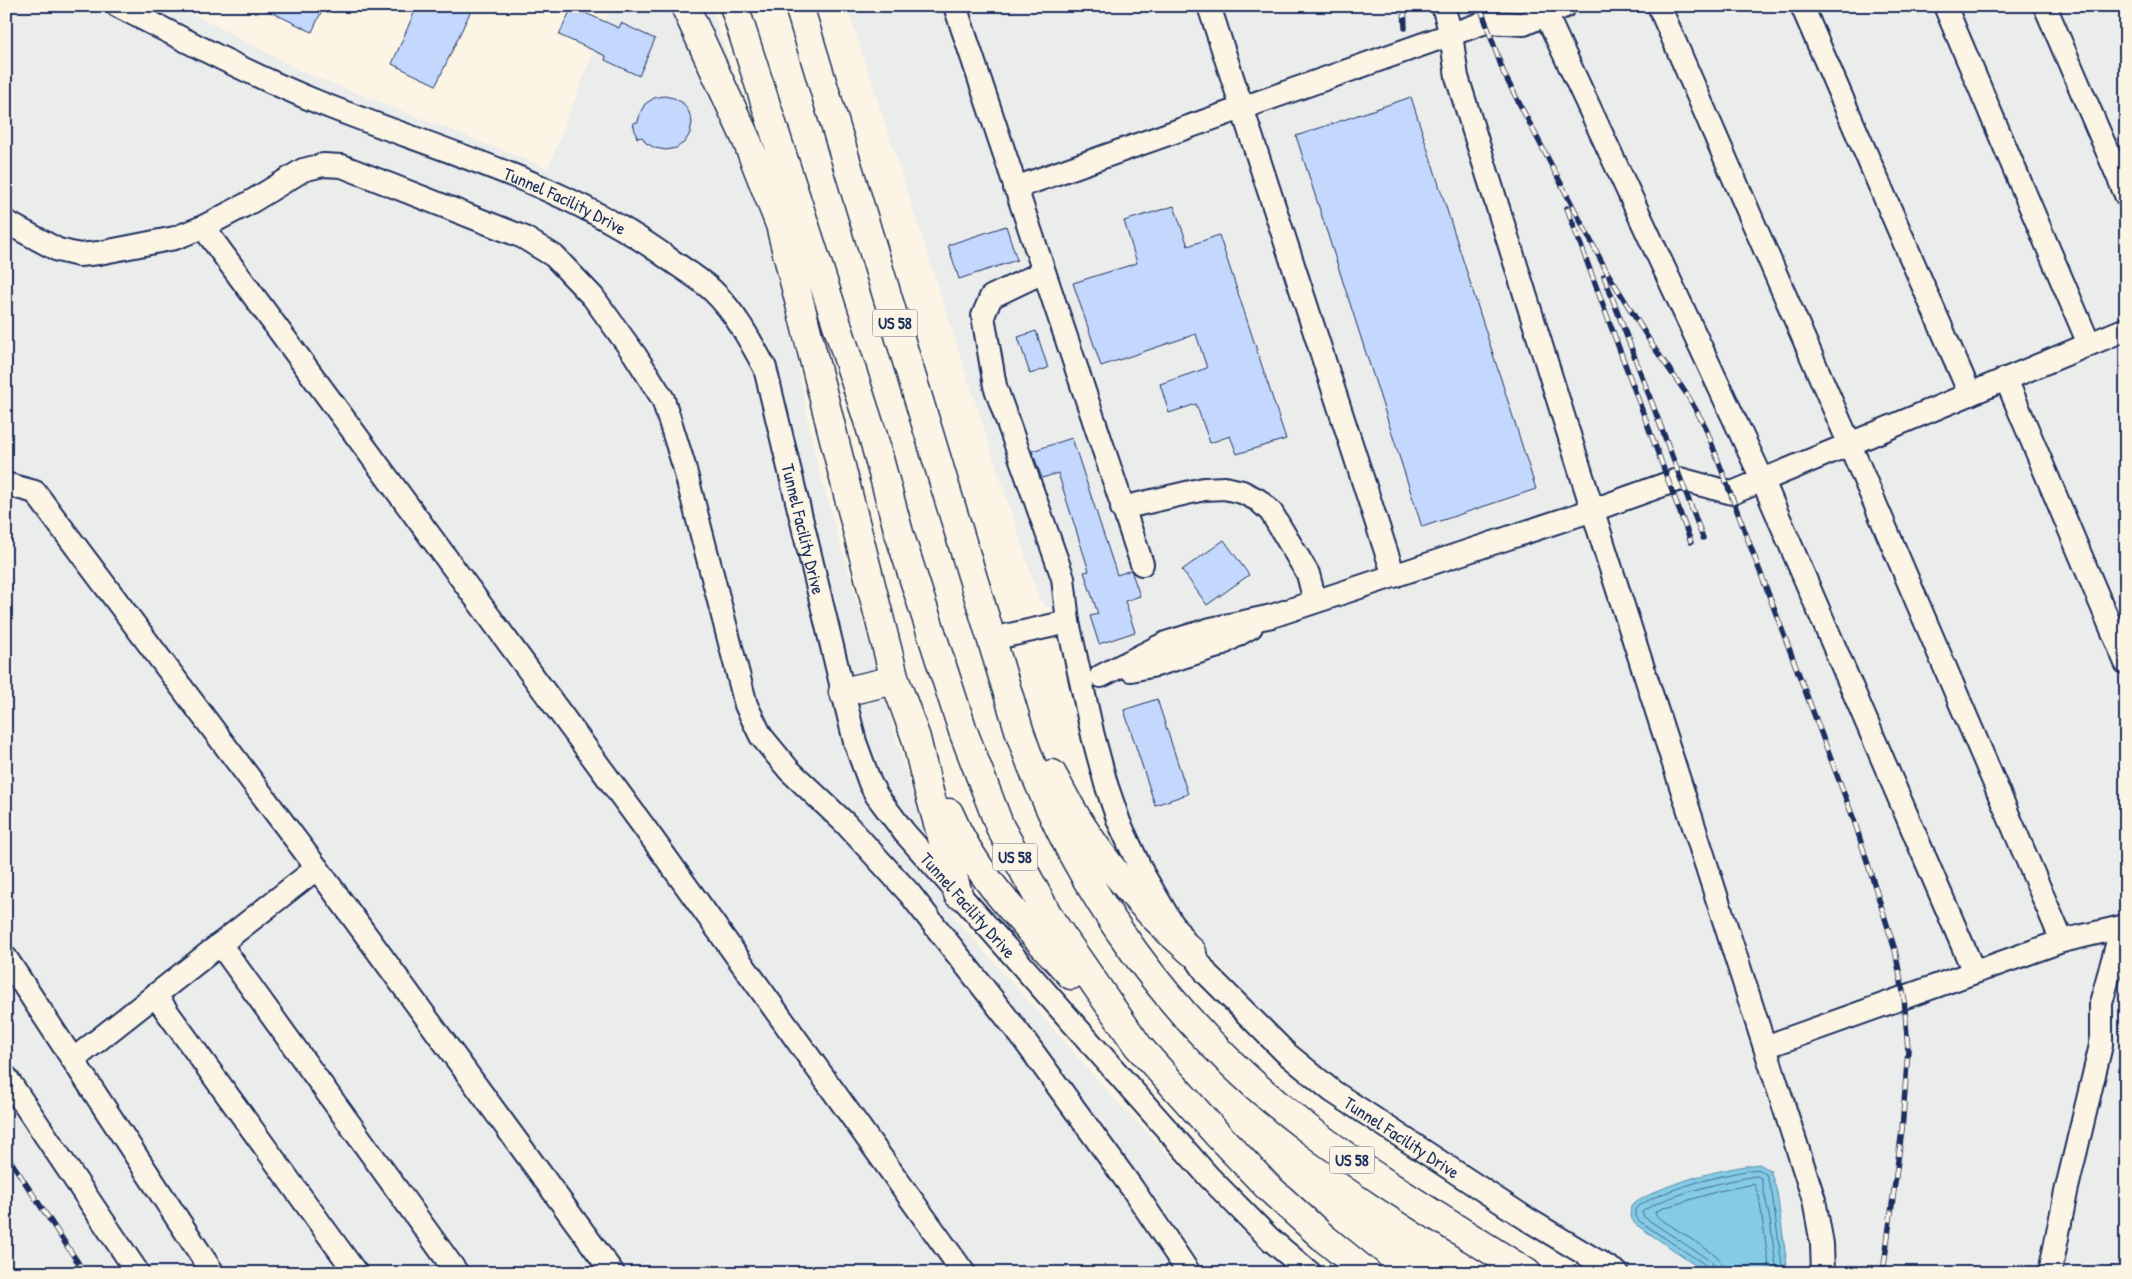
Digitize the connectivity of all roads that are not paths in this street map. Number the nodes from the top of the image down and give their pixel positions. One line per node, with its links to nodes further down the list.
1 (118, 6): 40 (street, Tunnel Facility Drive)
2 (685, 6): 19 (highway, US 58)
3 (734, 6): 30 (highway)
4 (799, 6): 36 (highway, US 58)
5 (955, 6): 15 (street)
6 (1209, 6): 14 (street)
7 (1443, 6): 13 (street)
8 (1659, 6): 25 (street)
9 (1802, 6): 24 (street)
10 (1945, 6): 22 (street)
11 (2045, 6): 16 (street)
12 (1551, 9): 13 (street); 26 (street)
13 (1452, 34): 14 (street); 29 (street)
14 (1243, 108): 15 (street); 32 (street)
15 (1016, 188): 20 (street)
16 (2126, 195)
17 (6, 222): 18 (street)
18 (203, 227): 60 (street); 61 (street)
19 (781, 228): 30 (highway, US 58); 39 (highway)
20 (1043, 272): 28 (street); 35 (street, Tunnel Facility Drive)
21 (2123, 336): 22 (street)
22 (2089, 344): 23 (street)
23 (2006, 379): 24 (street); 37 (street)
24 (1970, 394): 25 (street)
25 (1850, 445): 26 (street); 45 (street)
26 (1763, 481): 29 (street); 49 (street)
27 (6, 484): 42 (street)
28 (1122, 508): 31 (street); 33 (street)
29 (1593, 510): 32 (street); 52 (street)
30 (899, 533): 51 (highway, US 58)
31 (1142, 564)
32 (1394, 576): 33 (street)
33 (1315, 602): 34 (street)
34 (1272, 616): 38 (street); 38 (street)
35 (1068, 622): 36 (street); 38 (street, Tunnel Facility Drive)
36 (992, 639): 47 (highway); 64 (highway, US 58)
37 (2126, 663)
38 (1091, 679): 47 (street, Tunnel Facility Drive)
39 (895, 680): 40 (highway); 41 (highway)
40 (843, 692): 43 (street, Tunnel Facility Drive)
41 (916, 738): 43 (highway); 51 (highway)
42 (317, 868): 46 (street); 59 (street)
43 (958, 894): 62 (street, Tunnel Facility Drive)
44 (2124, 926): 45 (street); 67 (street)
45 (2062, 941): 49 (street)
46 (220, 944): 50 (street); 58 (street)
47 (1192, 952): 65 (street, Tunnel Facility Drive)
48 (6, 958): 53 (street)
49 (1974, 972): 52 (street)
50 (155, 995): 53 (street); 57 (street)
51 (1138, 1046): 63 (highway, US 58)
52 (1765, 1047): 66 (street)
53 (74, 1059): 56 (street)
54 (6, 1077): 55 (street)
55 (138, 1273)
56 (213, 1273)
57 (356, 1273)
58 (457, 1273)
59 (614, 1273)
60 (964, 1273)
61 (1189, 1273)
62 (1310, 1273)
63 (1367, 1273)
64 (1527, 1273)
65 (1617, 1273)
66 (1823, 1273)
67 (2050, 1273)

